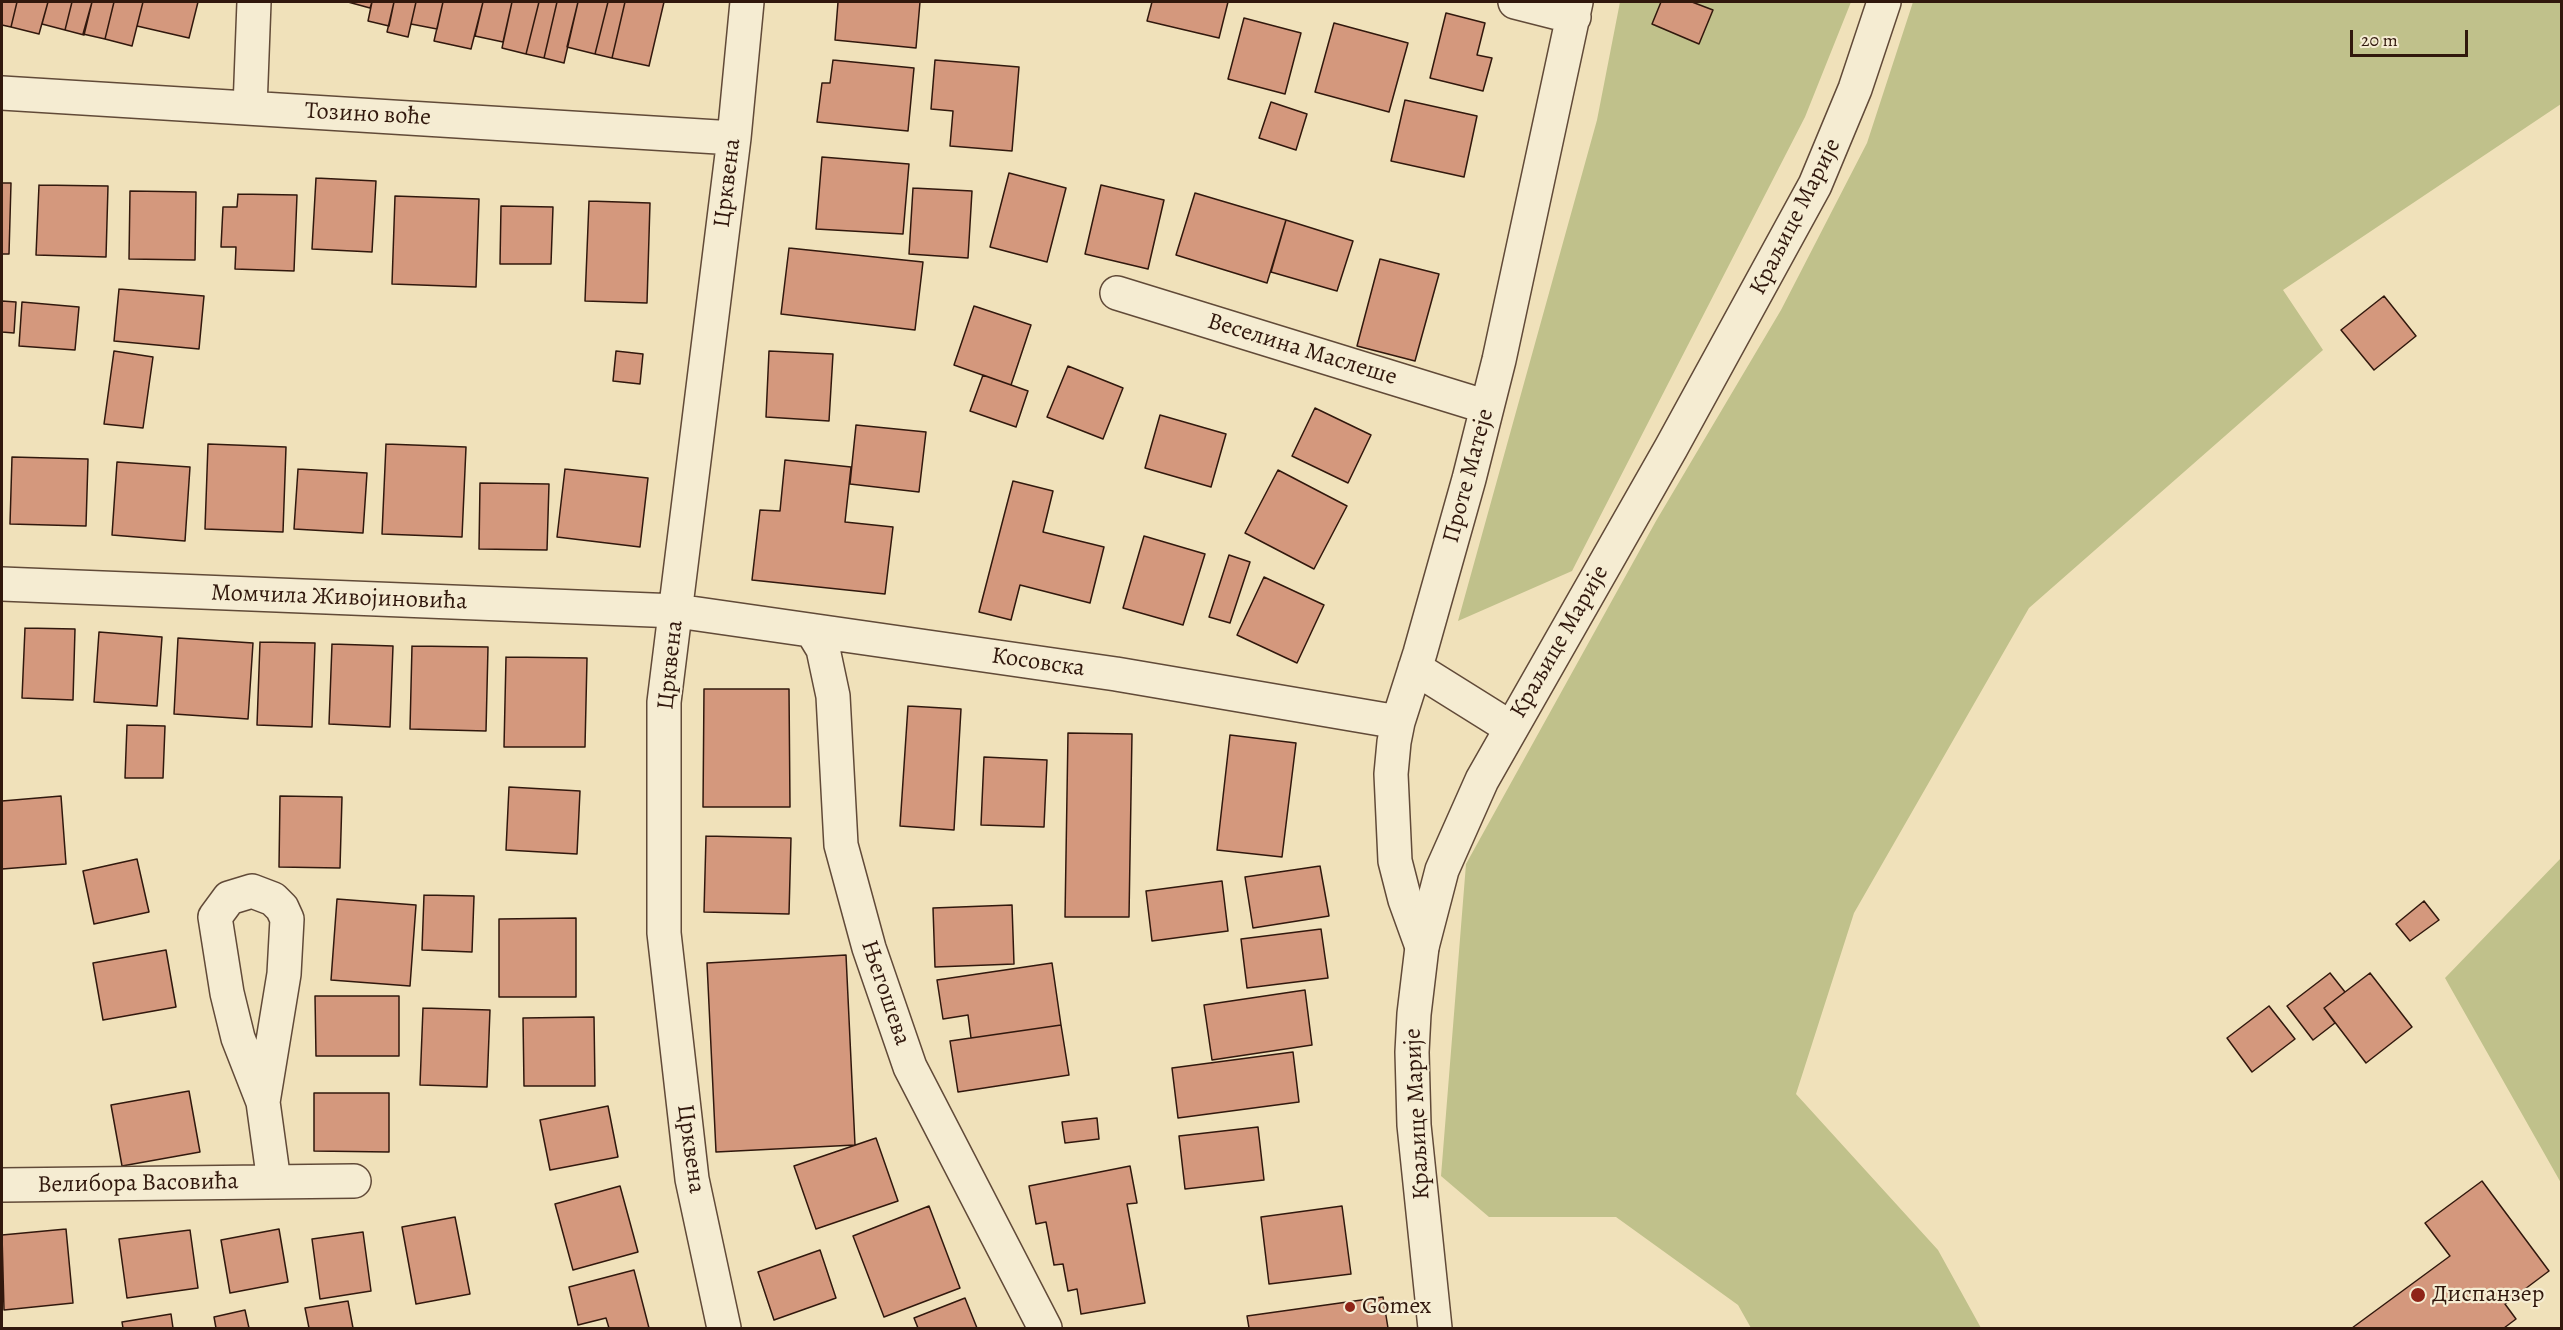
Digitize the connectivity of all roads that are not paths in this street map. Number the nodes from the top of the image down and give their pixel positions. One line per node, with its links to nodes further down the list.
1 (254, 2): 7 (street)
2 (747, 2): 8 (street, Црквена)
3 (1515, 2): 5 (street)
4 (1884, 2): 16 (street, Краљице Марије)
5 (1575, 9): 10 (street, Проте Матеје)
6 (2, 93): 7 (street, Тозино воће)
7 (250, 108): 8 (street, Тозино воће)
8 (734, 138): 12 (street, Црквена)
9 (1117, 293): 10 (street, Веселина Маслеше)
10 (1487, 407): 14 (street, Проте Матеје)
11 (2, 584): 12 (street, Момчила Живојиновића)
12 (677, 611): 13 (street, Косовска); 22 (street, Црквена)
13 (812, 631): 15 (street, Косовска); 23 (street, Његошева)
14 (1415, 668): 15 (street, Проте Матеје); 16 (street)
15 (1398, 722): 17 (street, Проте Матеје)
16 (1511, 728): 17 (street, Краљице Марије)
17 (1422, 947): 24 (street, Краљице Марије)
18 (263, 1102): 18 (street, Велибора Васовића); 20 (street, Велибора Васовића)
19 (354, 1181): 20 (street, Велибора Васовића)
20 (274, 1182): 21 (street, Велибора Васовића)
21 (2, 1185)
22 (724, 1329)
23 (1045, 1329)
24 (1435, 1329)

